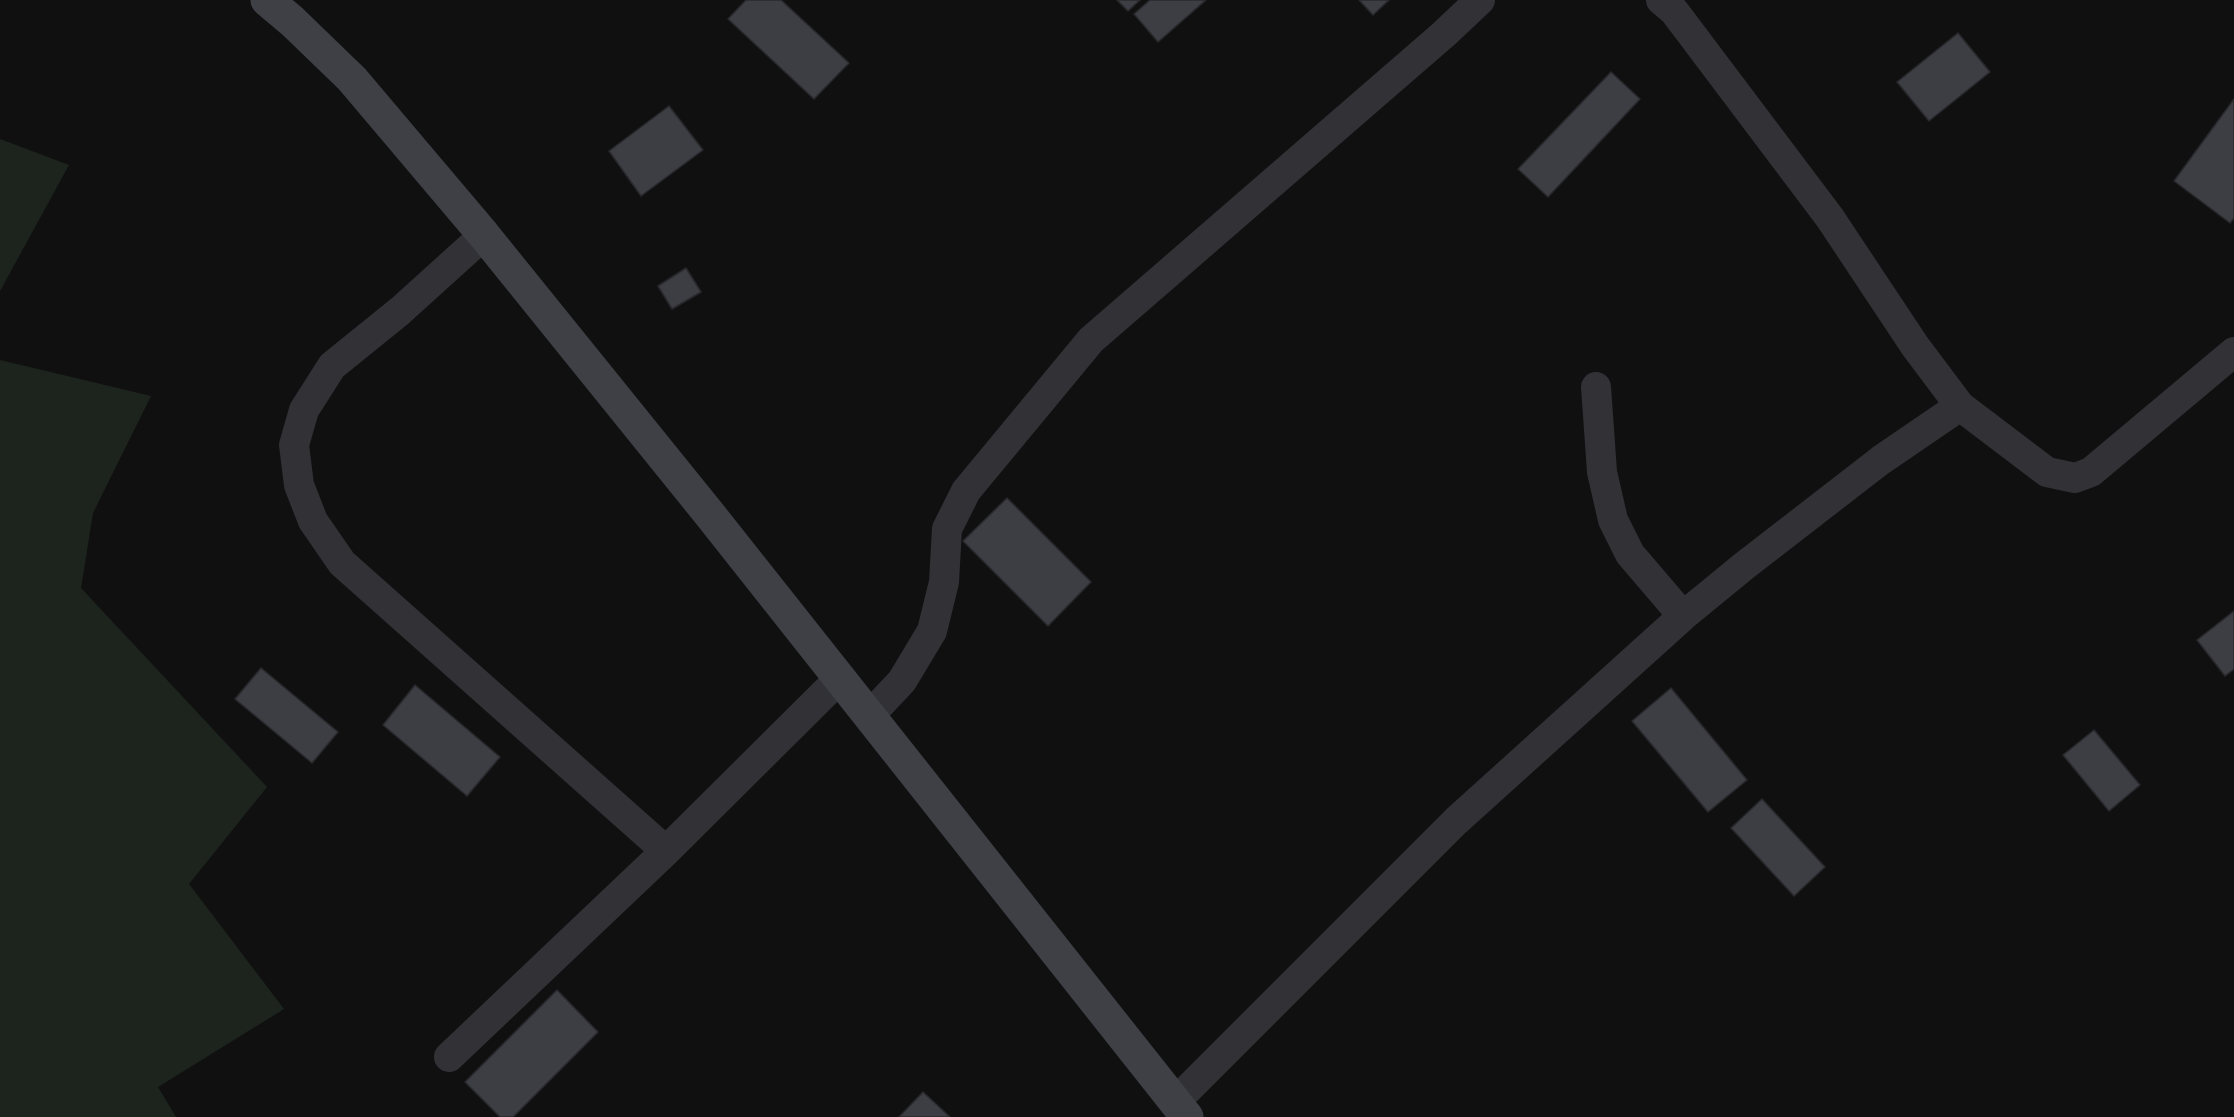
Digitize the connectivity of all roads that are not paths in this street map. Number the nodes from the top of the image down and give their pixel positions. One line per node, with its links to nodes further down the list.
1 (267, 0): 4 (street)
2 (1479, 0): 10 (street)
3 (1661, 0): 7 (street)
4 (484, 235): 9 (street); 11 (street)
5 (2234, 352): 7 (street)
6 (1596, 387): 8 (street)
7 (1960, 406): 8 (street)
8 (1683, 616): 13 (street)
9 (840, 678): 10 (street); 11 (street)
10 (869, 716): 13 (street)
11 (666, 851): 12 (street)
12 (449, 1057)
13 (1181, 1109)

